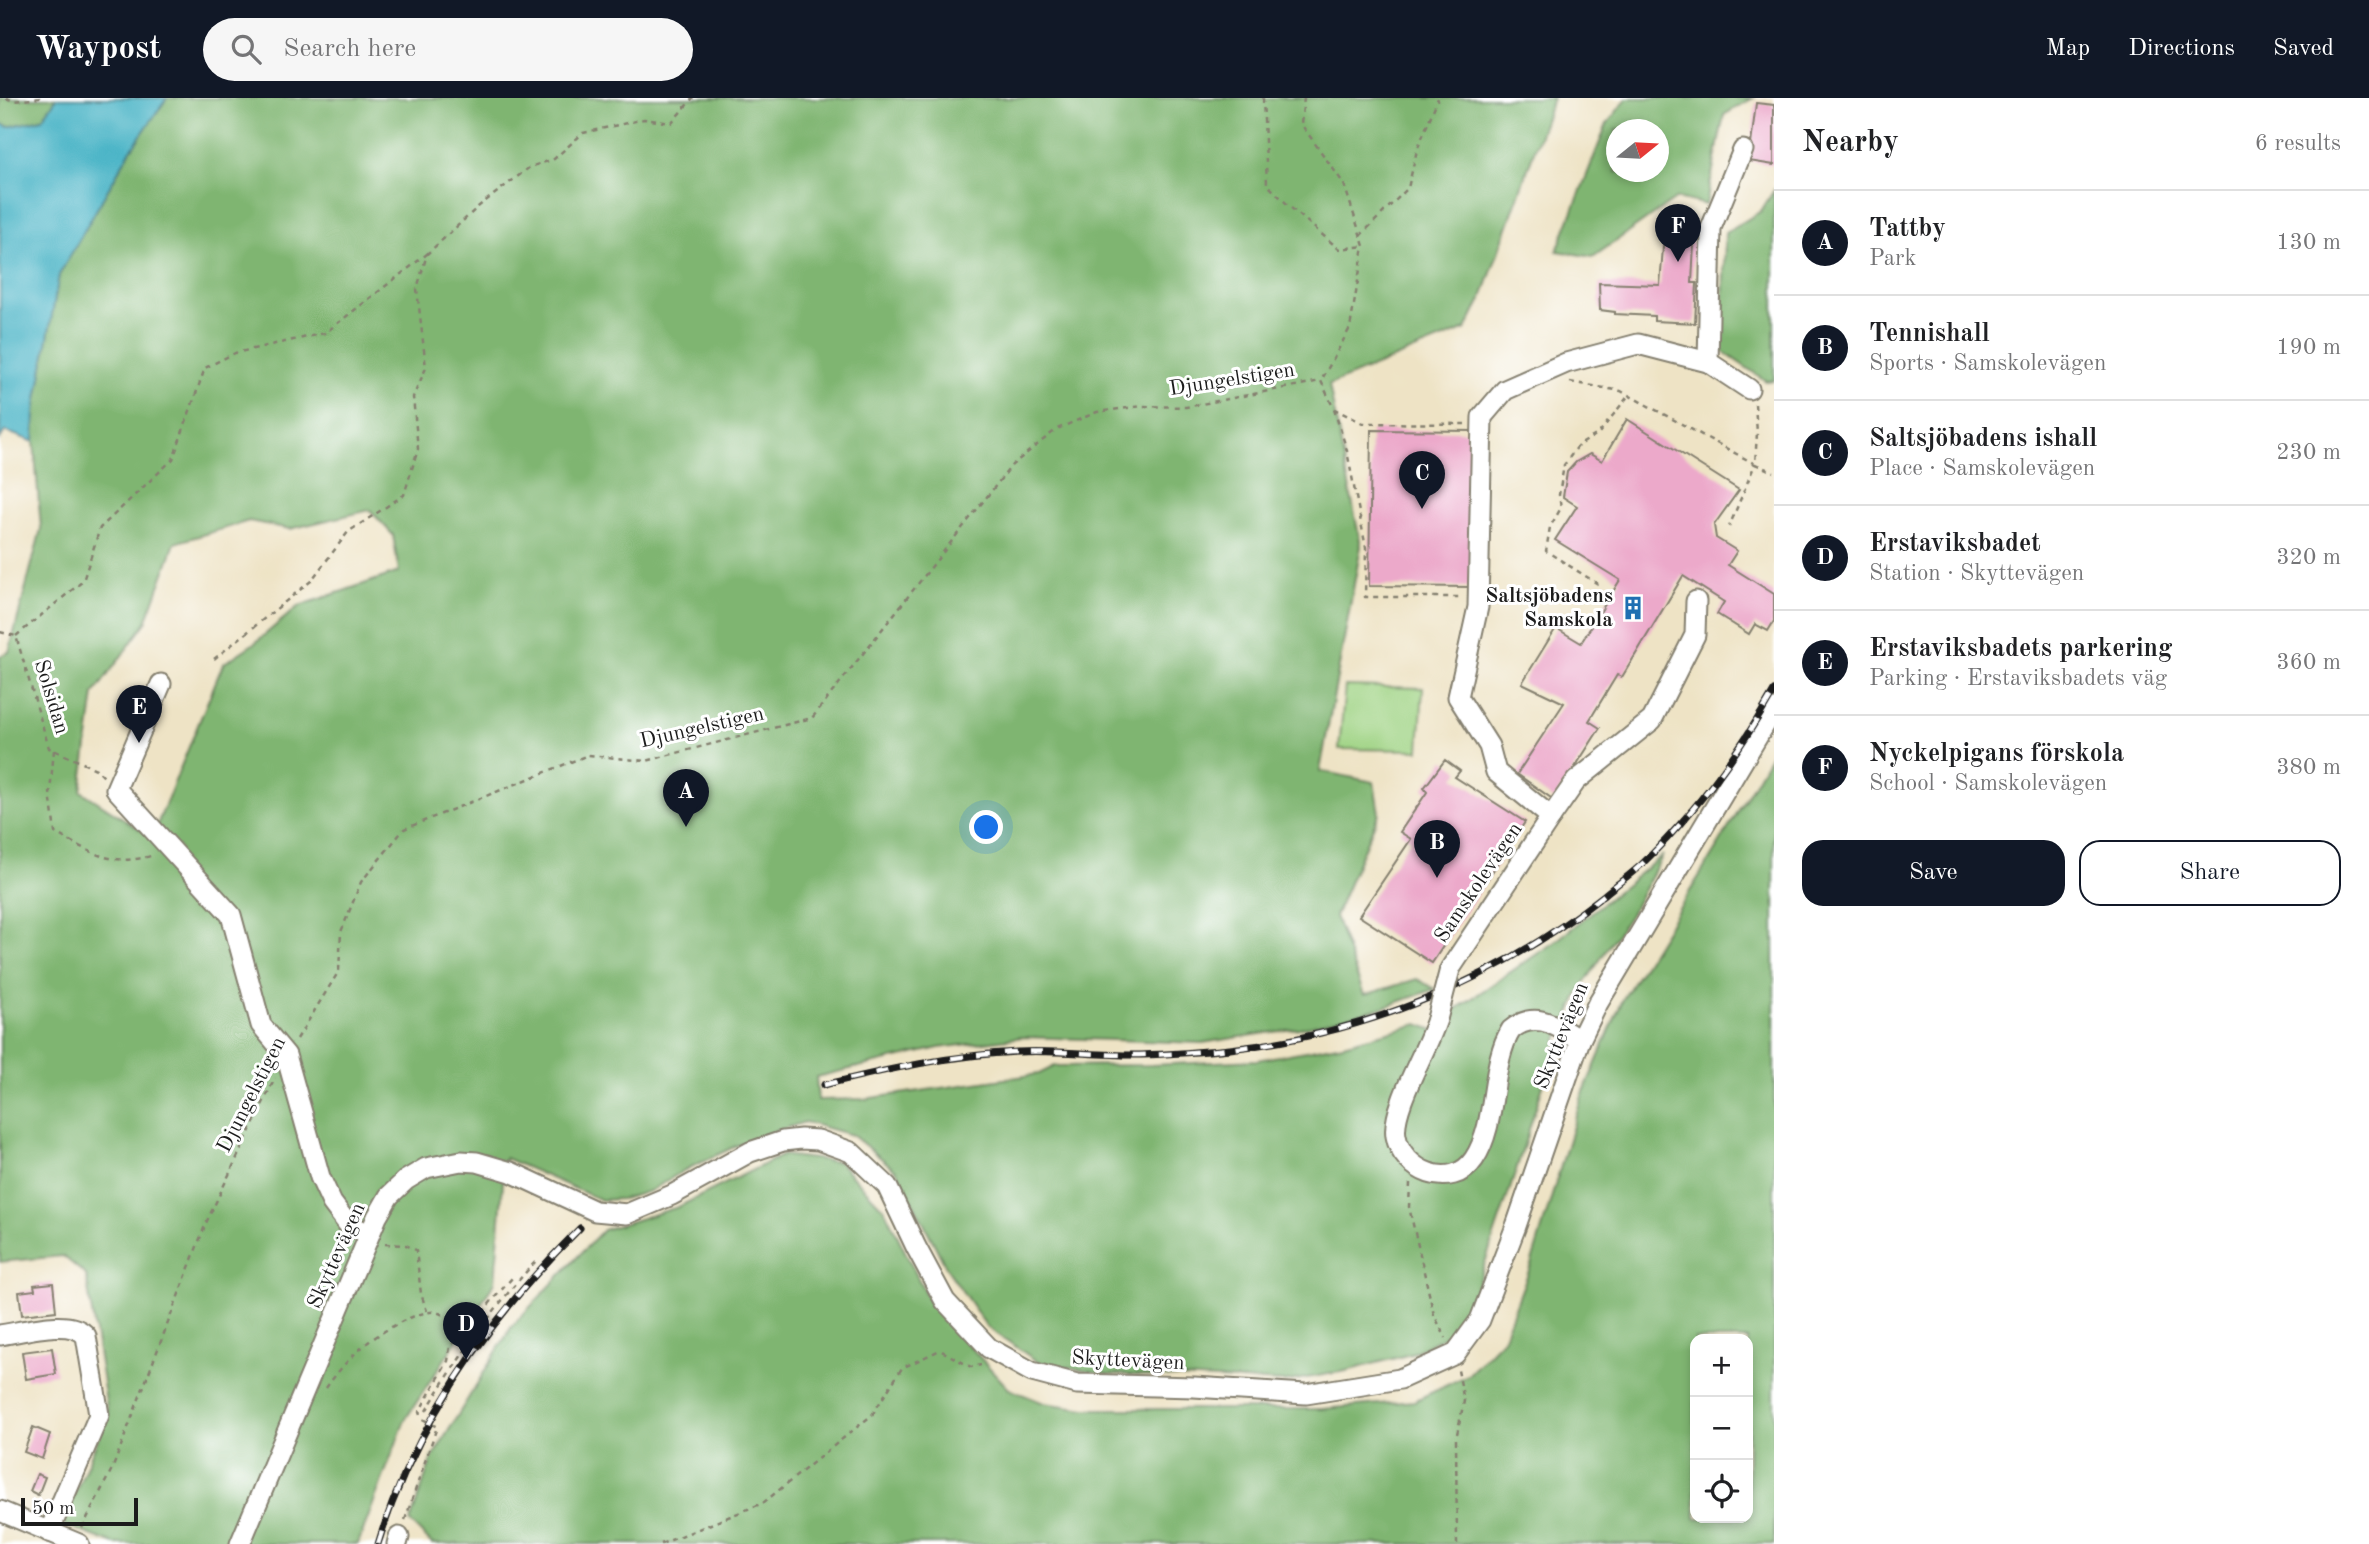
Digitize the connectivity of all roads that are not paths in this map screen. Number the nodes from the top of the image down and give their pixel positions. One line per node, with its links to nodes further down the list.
1 (1743, 150): 2 (street)
2 (1707, 362): 3 (street); 7 (street, Samskolevägen)
3 (1749, 388)
4 (1696, 601): 7 (street)
5 (161, 684): 9 (street)
6 (1774, 709): 8 (street, Skyttevägen)
7 (1551, 817): 8 (street, Samskolevägen, bridge)
8 (1580, 1040): 9 (street, Skyttevägen)
9 (372, 1239): 14 (street, Skyttevägen)
10 (0, 1335): 12 (street)
11 (0, 1511): 12 (street)
12 (49, 1532): 13 (street)
13 (77, 1543)
14 (240, 1544)

